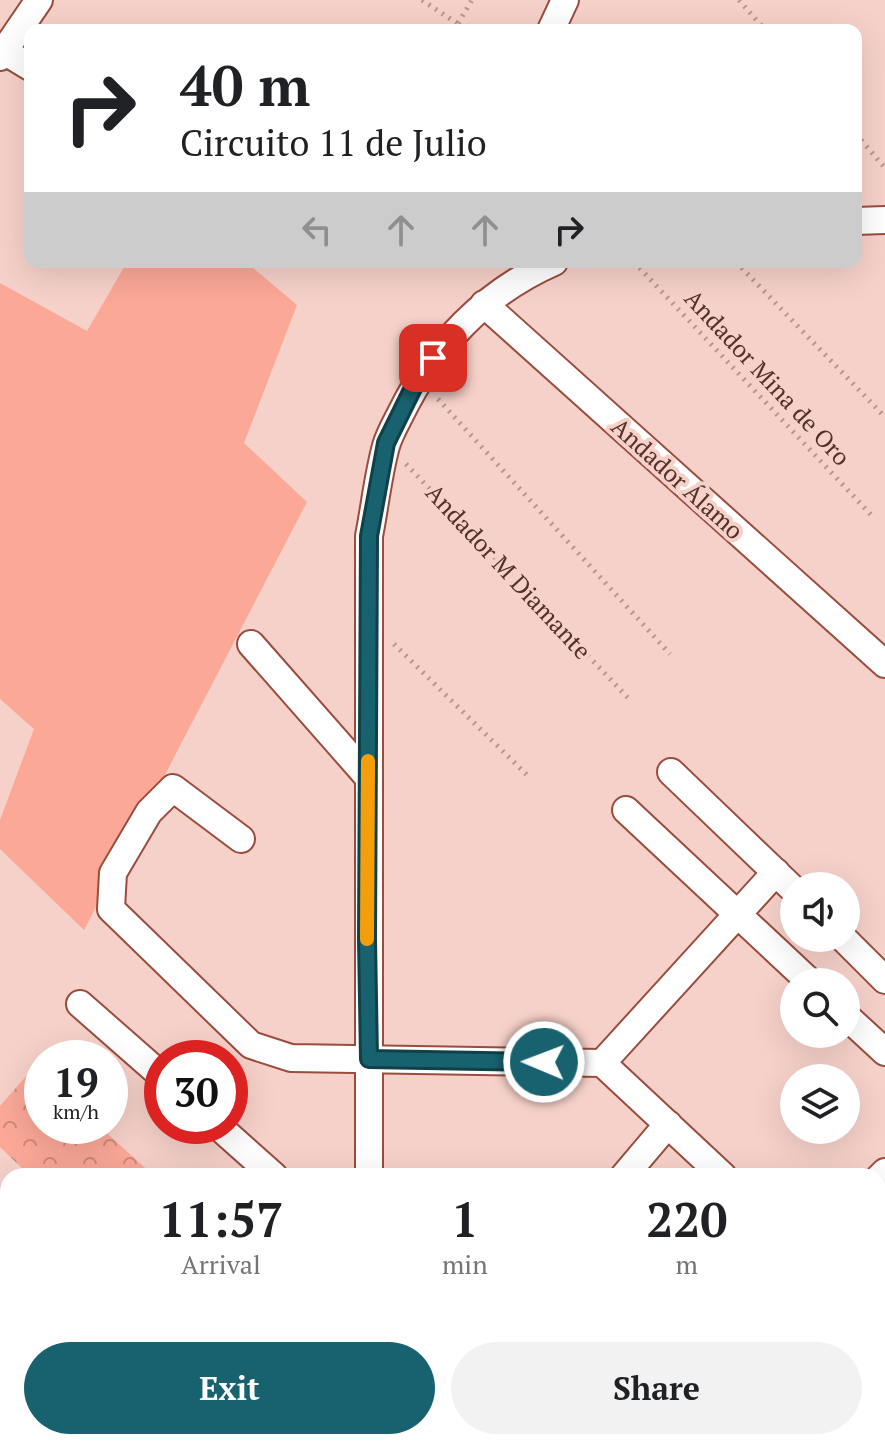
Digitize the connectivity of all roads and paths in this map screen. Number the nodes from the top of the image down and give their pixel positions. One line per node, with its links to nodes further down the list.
1 (39, 0): 10 (street)
2 (422, 0): 6 (path)
3 (472, 0): 7 (path)
4 (565, 0): 8 (street)
5 (739, 0): 9 (path)
6 (452, 24)
7 (458, 24)
8 (554, 24)
9 (760, 24)
10 (2, 54): 11 (street)
11 (24, 64)
12 (862, 141): 13 (path)
13 (885, 168)
14 (885, 220): 15 (street)
15 (862, 221)
16 (541, 268): 19 (street)
17 (640, 268): 23 (path, Andador Mina de Oro)
18 (742, 268): 21 (path)
19 (484, 304): 20 (street); 27 (street, Andador Álamo)
20 (418, 378): 22 (street); 26 (path)
21 (885, 417)
22 (386, 443): 28 (path, Andador M Diamante); 30 (street)
23 (874, 518)
24 (384, 634): 31 (path)
25 (251, 644): 30 (street)
26 (670, 654)
27 (878, 659)
28 (630, 700)
29 (671, 772): 34 (street)
30 (368, 777): 43 (street)
31 (529, 777)
32 (626, 810): 36 (street)
33 (241, 839): 43 (street)
34 (780, 876)
35 (780, 884): 36 (street)
36 (737, 913): 38 (street); 45 (street)
37 (857, 952): 39 (street)
38 (795, 968)
39 (885, 980)
40 (80, 1004): 44 (street)
41 (860, 1029): 42 (street)
42 (885, 1052)
43 (369, 1059): 45 (street); 49 (street)
44 (144, 1060)
45 (602, 1063): 46 (street)
46 (668, 1124): 50 (street); 51 (street)
47 (238, 1144): 48 (street)
48 (265, 1168)
49 (369, 1168)
50 (636, 1168)
51 (715, 1168)

